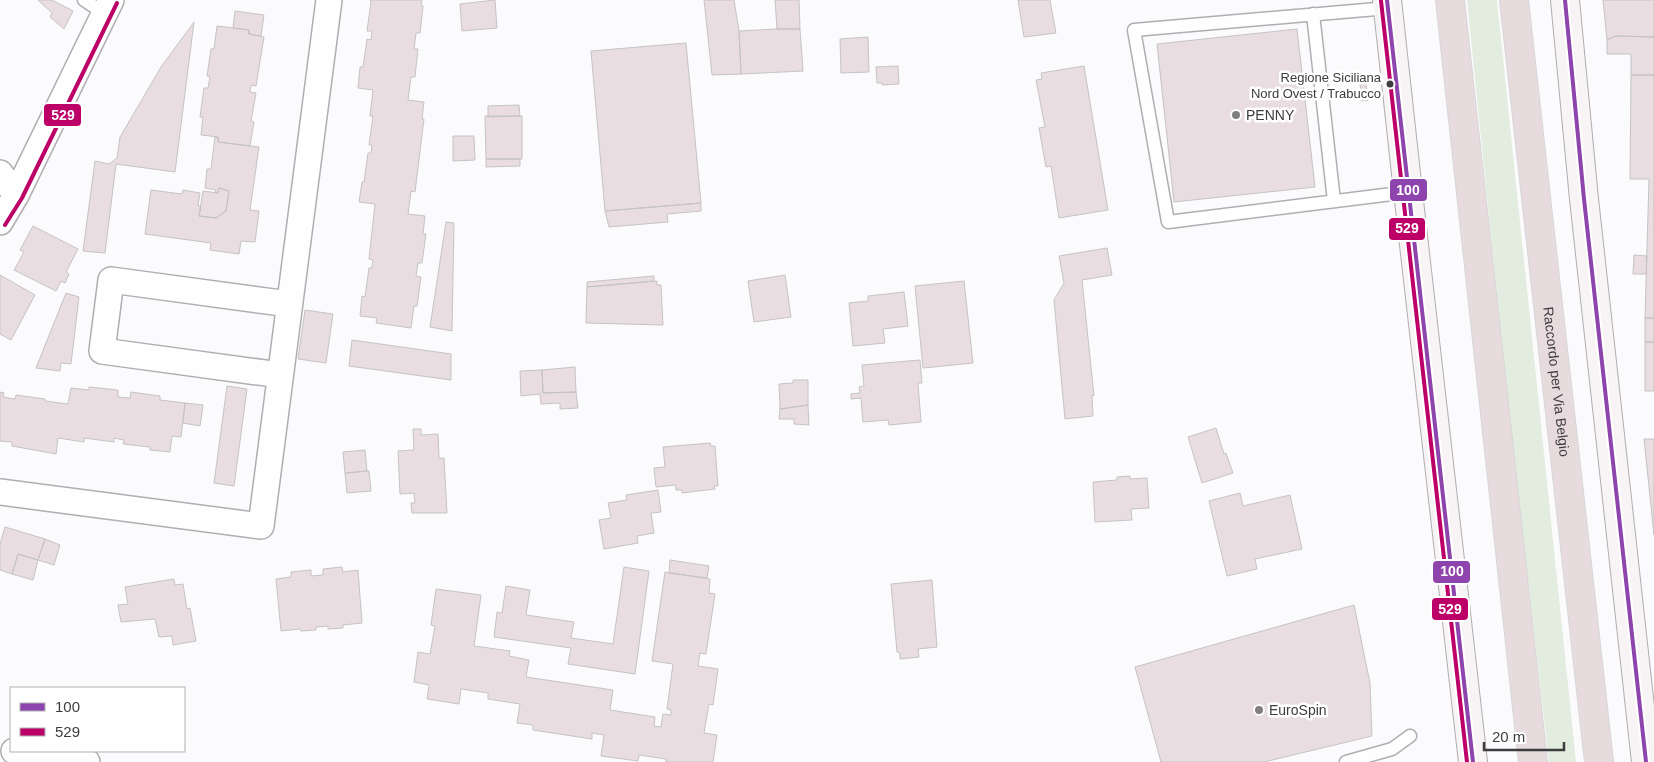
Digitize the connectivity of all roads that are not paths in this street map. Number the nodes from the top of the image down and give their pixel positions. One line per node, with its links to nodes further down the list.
1 (329, 0): 13 (street)
2 (1450, 0): 21 (highway)
3 (1514, 0): 22 (highway, Raccordo per Via Belgio)
4 (1565, 0): 23 (street)
5 (100, 4): 10 (street)
6 (1388, 4): 7 (lane); 9 (street)
7 (1314, 14): 11 (lane); 11 (lane)
8 (0, 173): 10 (street)
9 (1408, 192): 11 (lane); 20 (street)
10 (16, 195): 12 (street)
11 (1334, 201)
12 (0, 222)
13 (289, 304): 14 (street); 14 (street)
14 (280, 375): 15 (street)
15 (0, 492)
16 (1410, 736): 19 (lane)
17 (20, 752): 18 (street)
18 (87, 762)
19 (1346, 762)
20 (1473, 762)
21 (1533, 762)
22 (1599, 762)
23 (1646, 762)

